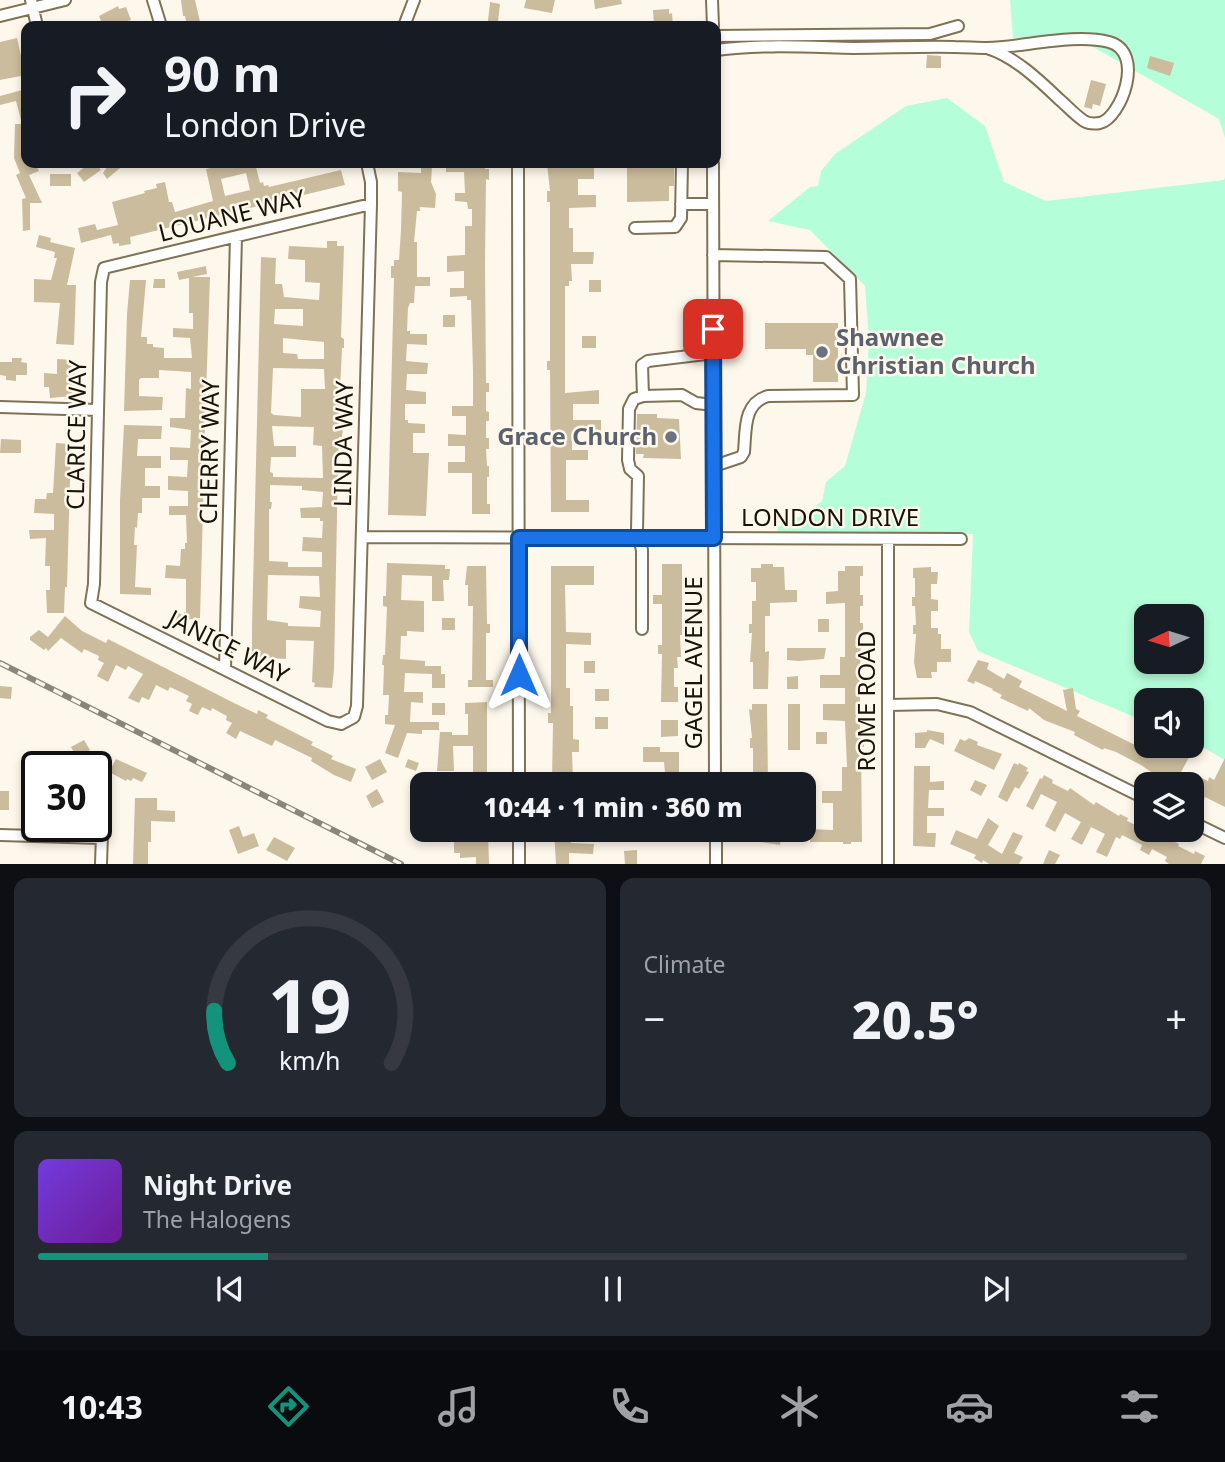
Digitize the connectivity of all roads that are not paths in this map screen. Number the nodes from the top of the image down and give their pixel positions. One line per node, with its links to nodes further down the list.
1 (65, 0): 5 (street)
2 (153, 0): 7 (street)
3 (414, 0): 8 (street)
4 (712, 0): 9 (street)
5 (32, 4): 6 (street)
6 (0, 16)
7 (159, 21)
8 (406, 21)
9 (713, 21)
10 (958, 26): 11 (street)
11 (721, 36)
12 (987, 48): 12 (street); 13 (street)
13 (721, 50)
14 (368, 168): 18 (street, LINDA WAY)
15 (518, 168): 32 (street)
16 (682, 168): 19 (street)
17 (713, 168): 20 (street, GAGEL AVENUE)
18 (371, 204): 22 (street, LOUANE WAY); 31 (street, LINDA WAY)
19 (681, 204): 20 (street); 21 (street)
20 (713, 204): 23 (street, GAGEL AVENUE)
21 (635, 228)
22 (236, 237): 24 (street, LOUANE WAY); 39 (street, CHERRY WAY)
23 (713, 255): 25 (street, GAGEL AVENUE); 30 (street)
24 (104, 268): 29 (street, CLARICE WAY)
25 (714, 353): 26 (street); 27 (street, GAGEL AVENUE)
26 (643, 396): 27 (street); 34 (street)
27 (714, 405): 30 (street, GAGEL AVENUE)
28 (0, 407): 29 (street)
29 (98, 410): 37 (street, CLARICE WAY)
30 (714, 466): 33 (street, GAGEL AVENUE)
31 (362, 537): 32 (street, LONDON DRIVE); 41 (street, LINDA WAY)
32 (519, 538): 34 (street, LONDON DRIVE); 42 (street)
33 (714, 538): 34 (street, LONDON DRIVE); 35 (street, LONDON DRIVE); 43 (street, GAGEL AVENUE)
34 (640, 539): 38 (street)
35 (888, 539): 36 (street, LONDON DRIVE); 40 (street, ROME ROAD)
36 (961, 539)
37 (91, 603): 39 (street, JANICE WAY)
38 (642, 629)
39 (225, 669): 41 (street, JANICE WAY)
40 (888, 705): 44 (street); 55 (street, ROME ROAD)
41 (347, 722)
42 (519, 772)
43 (715, 772)
44 (1134, 793)
45 (1204, 828): 48 (street)
46 (0, 835): 47 (street)
47 (21, 836)
48 (1225, 838)
49 (102, 842): 52 (street)
50 (519, 842): 53 (street)
51 (716, 842): 54 (street)
52 (101, 863)
53 (519, 863)
54 (716, 863)
55 (888, 863)

